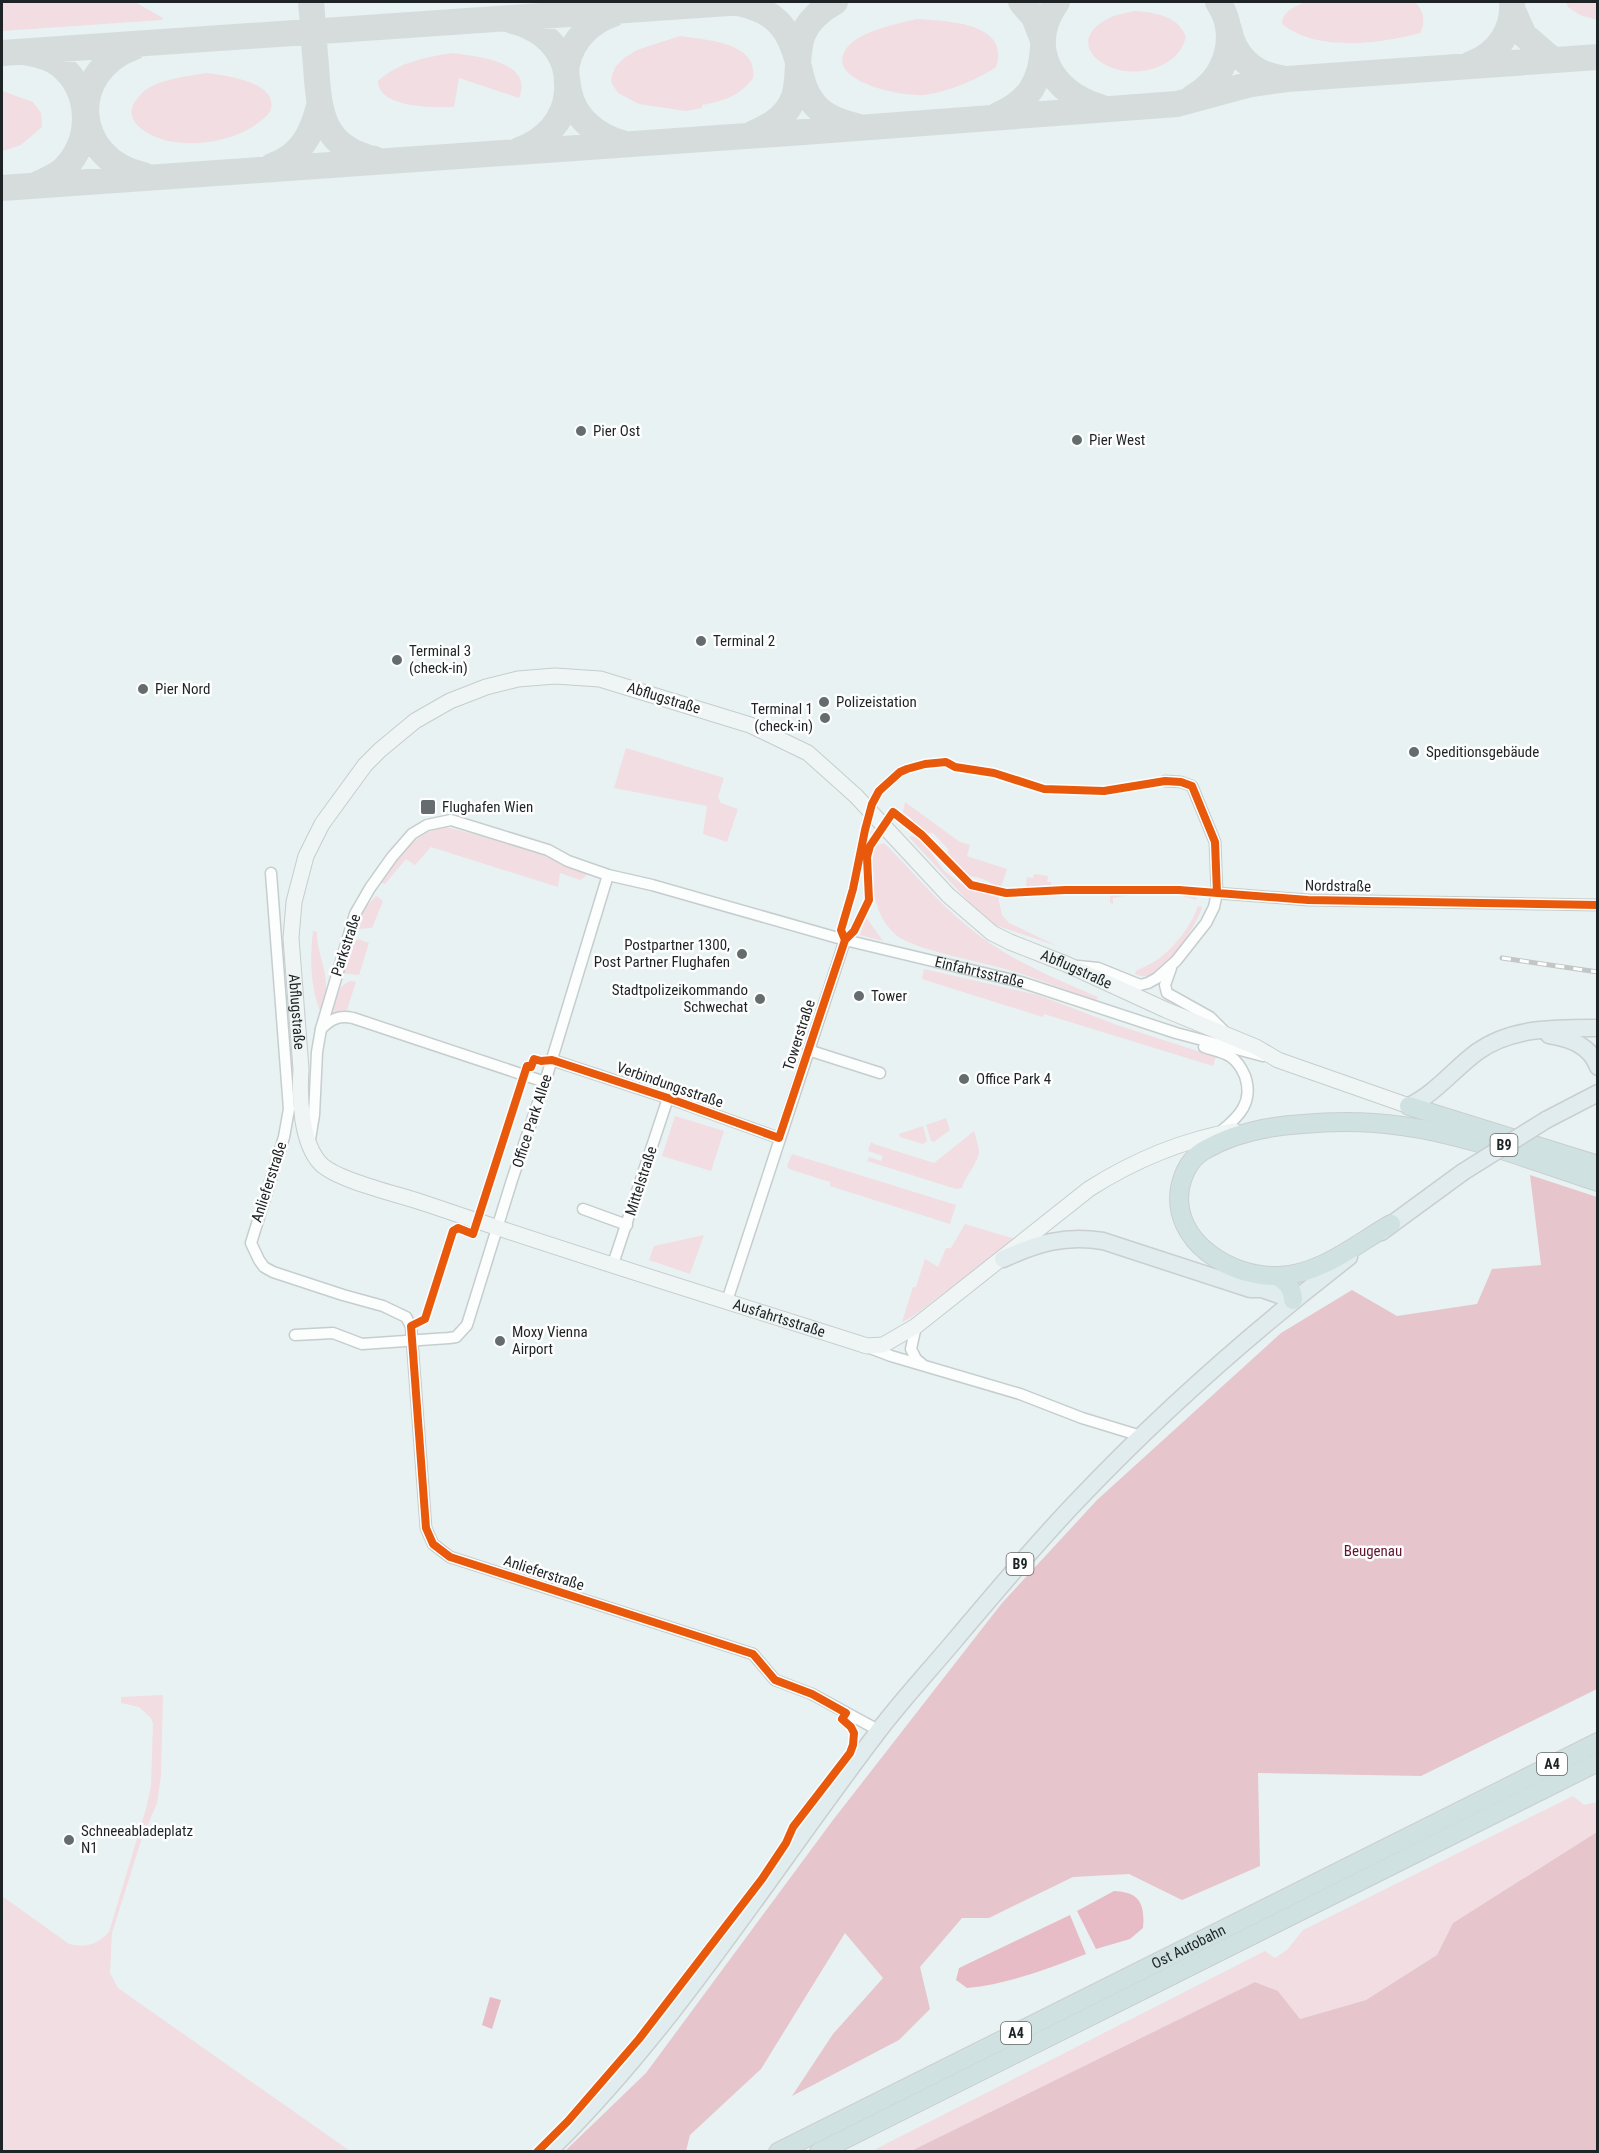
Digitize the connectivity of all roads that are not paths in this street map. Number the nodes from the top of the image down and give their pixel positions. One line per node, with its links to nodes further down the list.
1 (1165, 781): 5 (street)
2 (548, 850): 4 (street, Einfahrtsstraße); 11 (street, Parkstraße)
3 (271, 873): 43 (street, Anlieferstraße)
4 (608, 875): 7 (street, Einfahrtsstraße); 17 (street, Office Park Allee)
5 (1217, 893): 6 (street, Nordstraße); 8 (street)
6 (1598, 904)
7 (845, 940): 13 (street, Einfahrtsstraße); 15 (street, Towerstraße)
8 (1176, 961): 9 (street); 14 (street)
9 (1065, 964): 14 (street, Abflugstraße); 27 (street, Abflugstraße, bridge)
10 (1598, 1028): 12 (main road)
11 (321, 1029): 20 (street); 27 (street, Parkstraße)
12 (1528, 1032): 18 (main road); 23 (main road)
13 (1176, 1033): 16 (street, Einfahrtsstraße); 25 (street)
14 (1229, 1035): 16 (street, Abflugstraße)
15 (808, 1050): 19 (street); 26 (street, Towerstraße)
16 (1278, 1059): 23 (street, Einfahrtsstraße)
17 (552, 1060): 20 (street, Office Park Allee); 22 (street, Verbindungsstraße)
18 (1598, 1067)
19 (880, 1073)
20 (546, 1082): 33 (street, Office Park Allee)
21 (1598, 1093): 32 (main road, B9, bridge)
22 (668, 1098): 26 (street, Verbindungsstraße); 31 (street, Mittelstraße)
23 (1409, 1106): 28 (highway)
24 (1270, 1126): 25 (street); 29 (highway); 36 (highway)
25 (1218, 1134): 34 (street)
26 (779, 1138): 39 (street, Towerstraße)
27 (309, 1142): 33 (street, Ausfahrtsstraße)
28 (1598, 1165)
29 (1598, 1182)
30 (583, 1209): 31 (street)
31 (627, 1224): 35 (street, Mittelstraße)
32 (1391, 1224): 36 (highway); 38 (main road, B9)
33 (497, 1228): 35 (street, Ausfahrtsstraße); 43 (street, Office Park Allee)
34 (1003, 1259): 37 (main road); 41 (street)
35 (613, 1264): 39 (street, Ausfahrtsstraße)
36 (1277, 1276): 38 (highway)
37 (1250, 1289): 38 (main road); 40 (main road)
38 (1293, 1300): 40 (main road, B9)
39 (727, 1301): 44 (street, Ausfahrtsstraße)
40 (1266, 1324): 46 (main road, B9)
41 (916, 1326): 44 (street); 45 (street)
42 (295, 1335): 43 (street, Office Park Allee)
43 (412, 1341): 47 (street, Anlieferstraße)
44 (867, 1346): 45 (street)
45 (922, 1365): 46 (street)
46 (1141, 1436): 47 (main road, B9)
47 (878, 1730): 50 (main road, B9)
48 (1598, 1742): 51 (highway, Ost Autobahn / A4)
49 (1598, 1762): 52 (highway, Ost Autobahn / A4)
50 (548, 2151)
51 (778, 2151)
52 (819, 2151)

